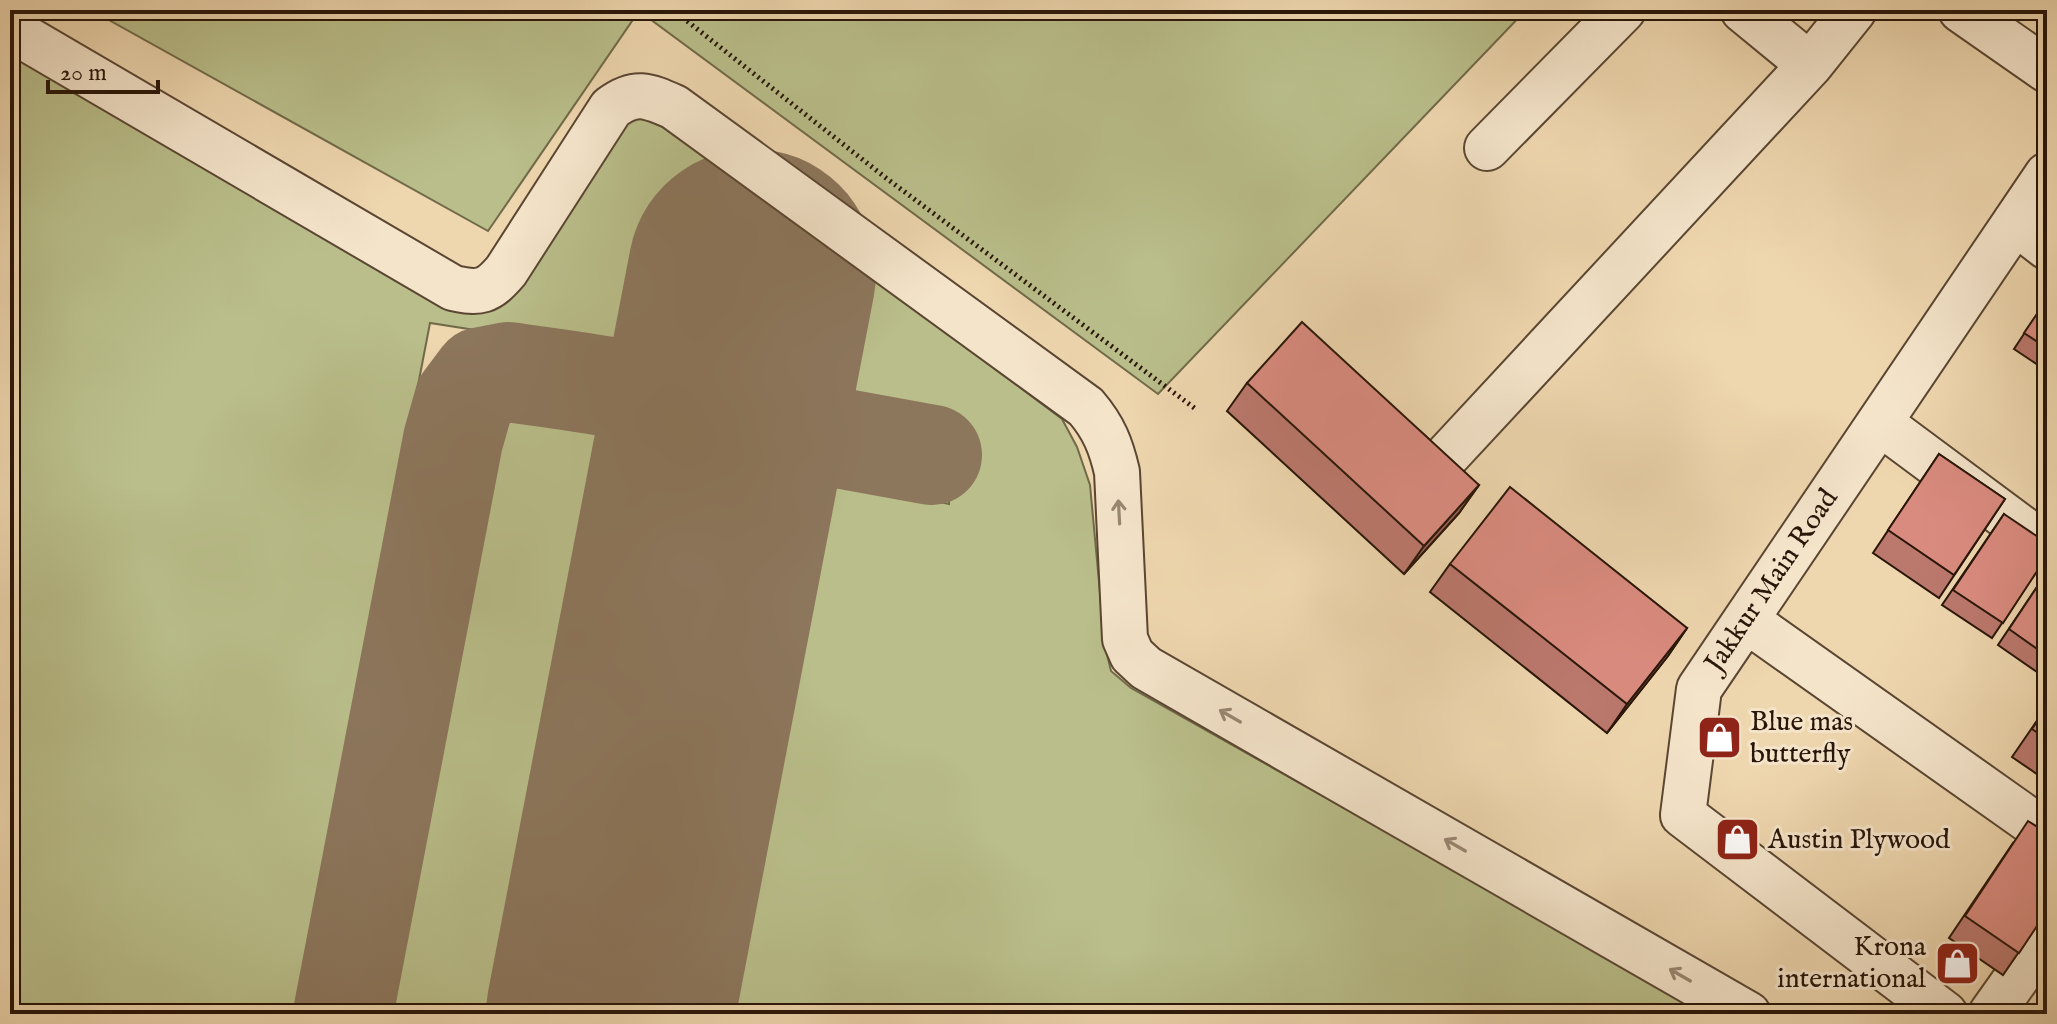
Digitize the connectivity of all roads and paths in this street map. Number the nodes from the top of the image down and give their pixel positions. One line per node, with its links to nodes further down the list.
1 (673, 10): 12 (path)
2 (1623, 10): 9 (street)
3 (1743, 10): 7 (street)
4 (1854, 10): 7 (street)
5 (1961, 10): 8 (street)
6 (10, 29): 19 (street, one-way to 6)
7 (1810, 65): 13 (street)
8 (2047, 70)
9 (1487, 148)
10 (2047, 175): 11 (street, Jakkur Main Road)
11 (2031, 234): 14 (street, Jakkur Main Road)
12 (1197, 410)
13 (1373, 418)
14 (1880, 423): 15 (street); 16 (street, Jakkur Main Road)
15 (2047, 547)
16 (1746, 620): 17 (street); 20 (street, Jakkur Main Road)
17 (2047, 833)
18 (2047, 935): 21 (street)
19 (1748, 1014)
20 (1945, 1014)
21 (1991, 1014)

